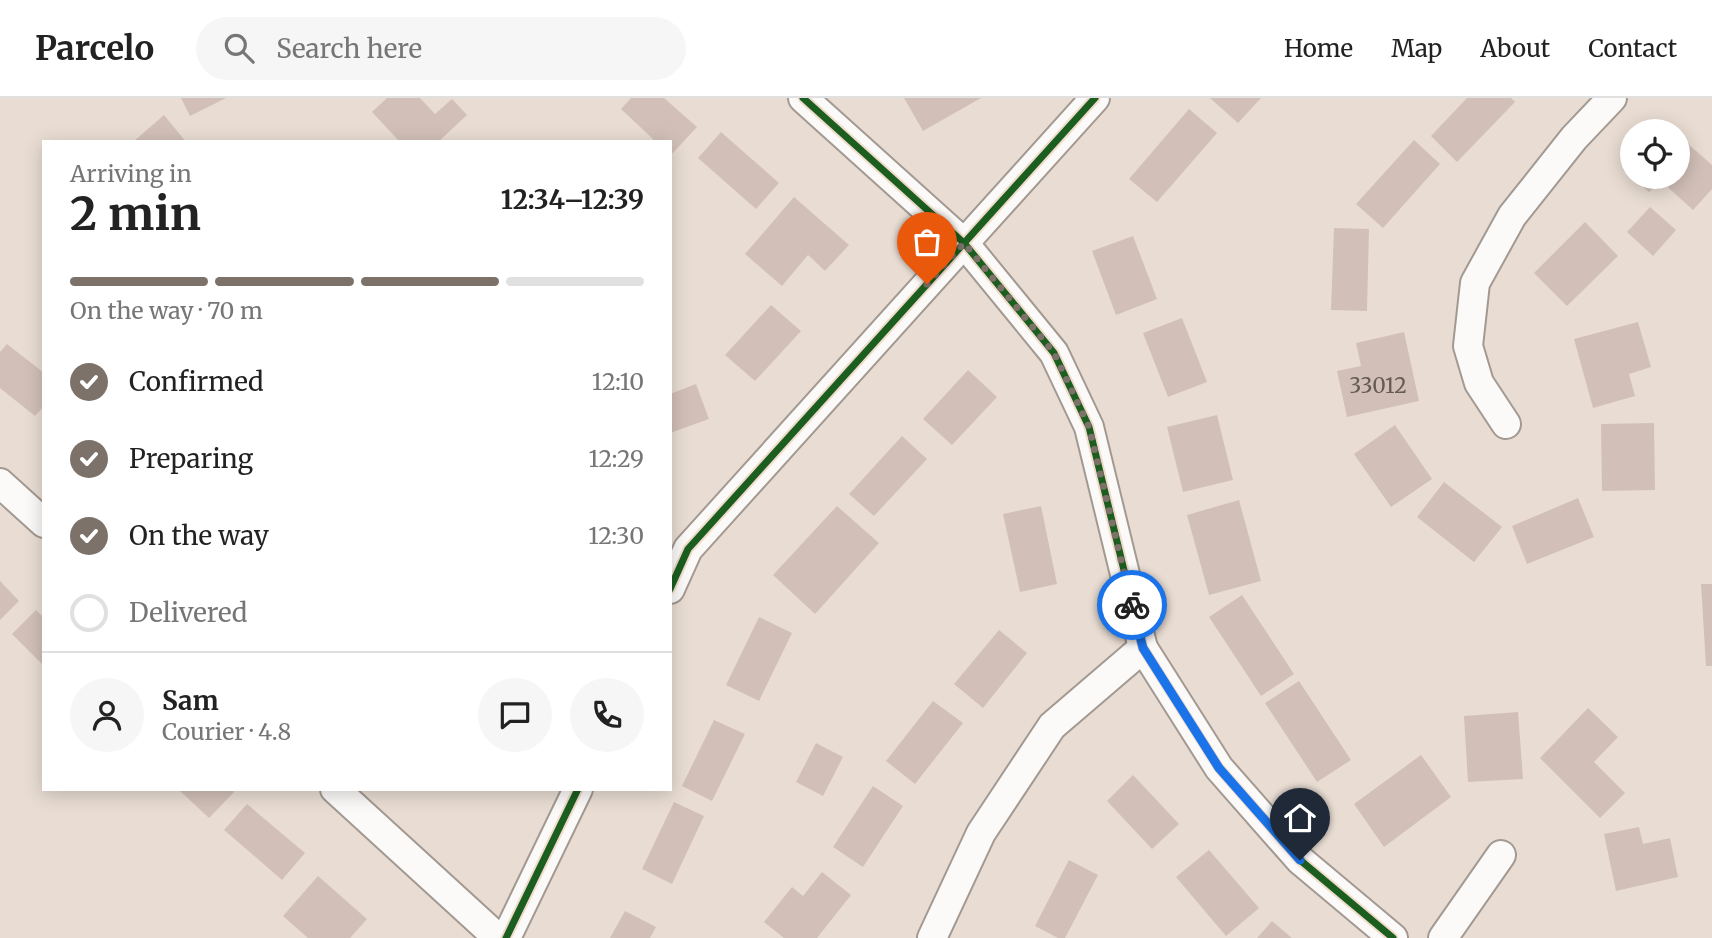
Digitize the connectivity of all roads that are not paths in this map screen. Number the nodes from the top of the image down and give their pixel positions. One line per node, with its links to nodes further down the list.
1 (803, 98): 4 (street)
2 (1095, 98): 4 (street)
3 (1612, 98): 5 (street)
4 (964, 243): 8 (street); 10 (street)
5 (1506, 424)
6 (0, 483): 7 (street)
7 (42, 521)
8 (679, 541): 9 (street)
9 (672, 578)
10 (1143, 648): 16 (street); 17 (street)
11 (337, 791): 14 (street)
12 (577, 791): 15 (street)
13 (1501, 855): 18 (street)
14 (498, 938)
15 (506, 938)
16 (933, 938)
17 (1393, 938)
18 (1443, 938)

